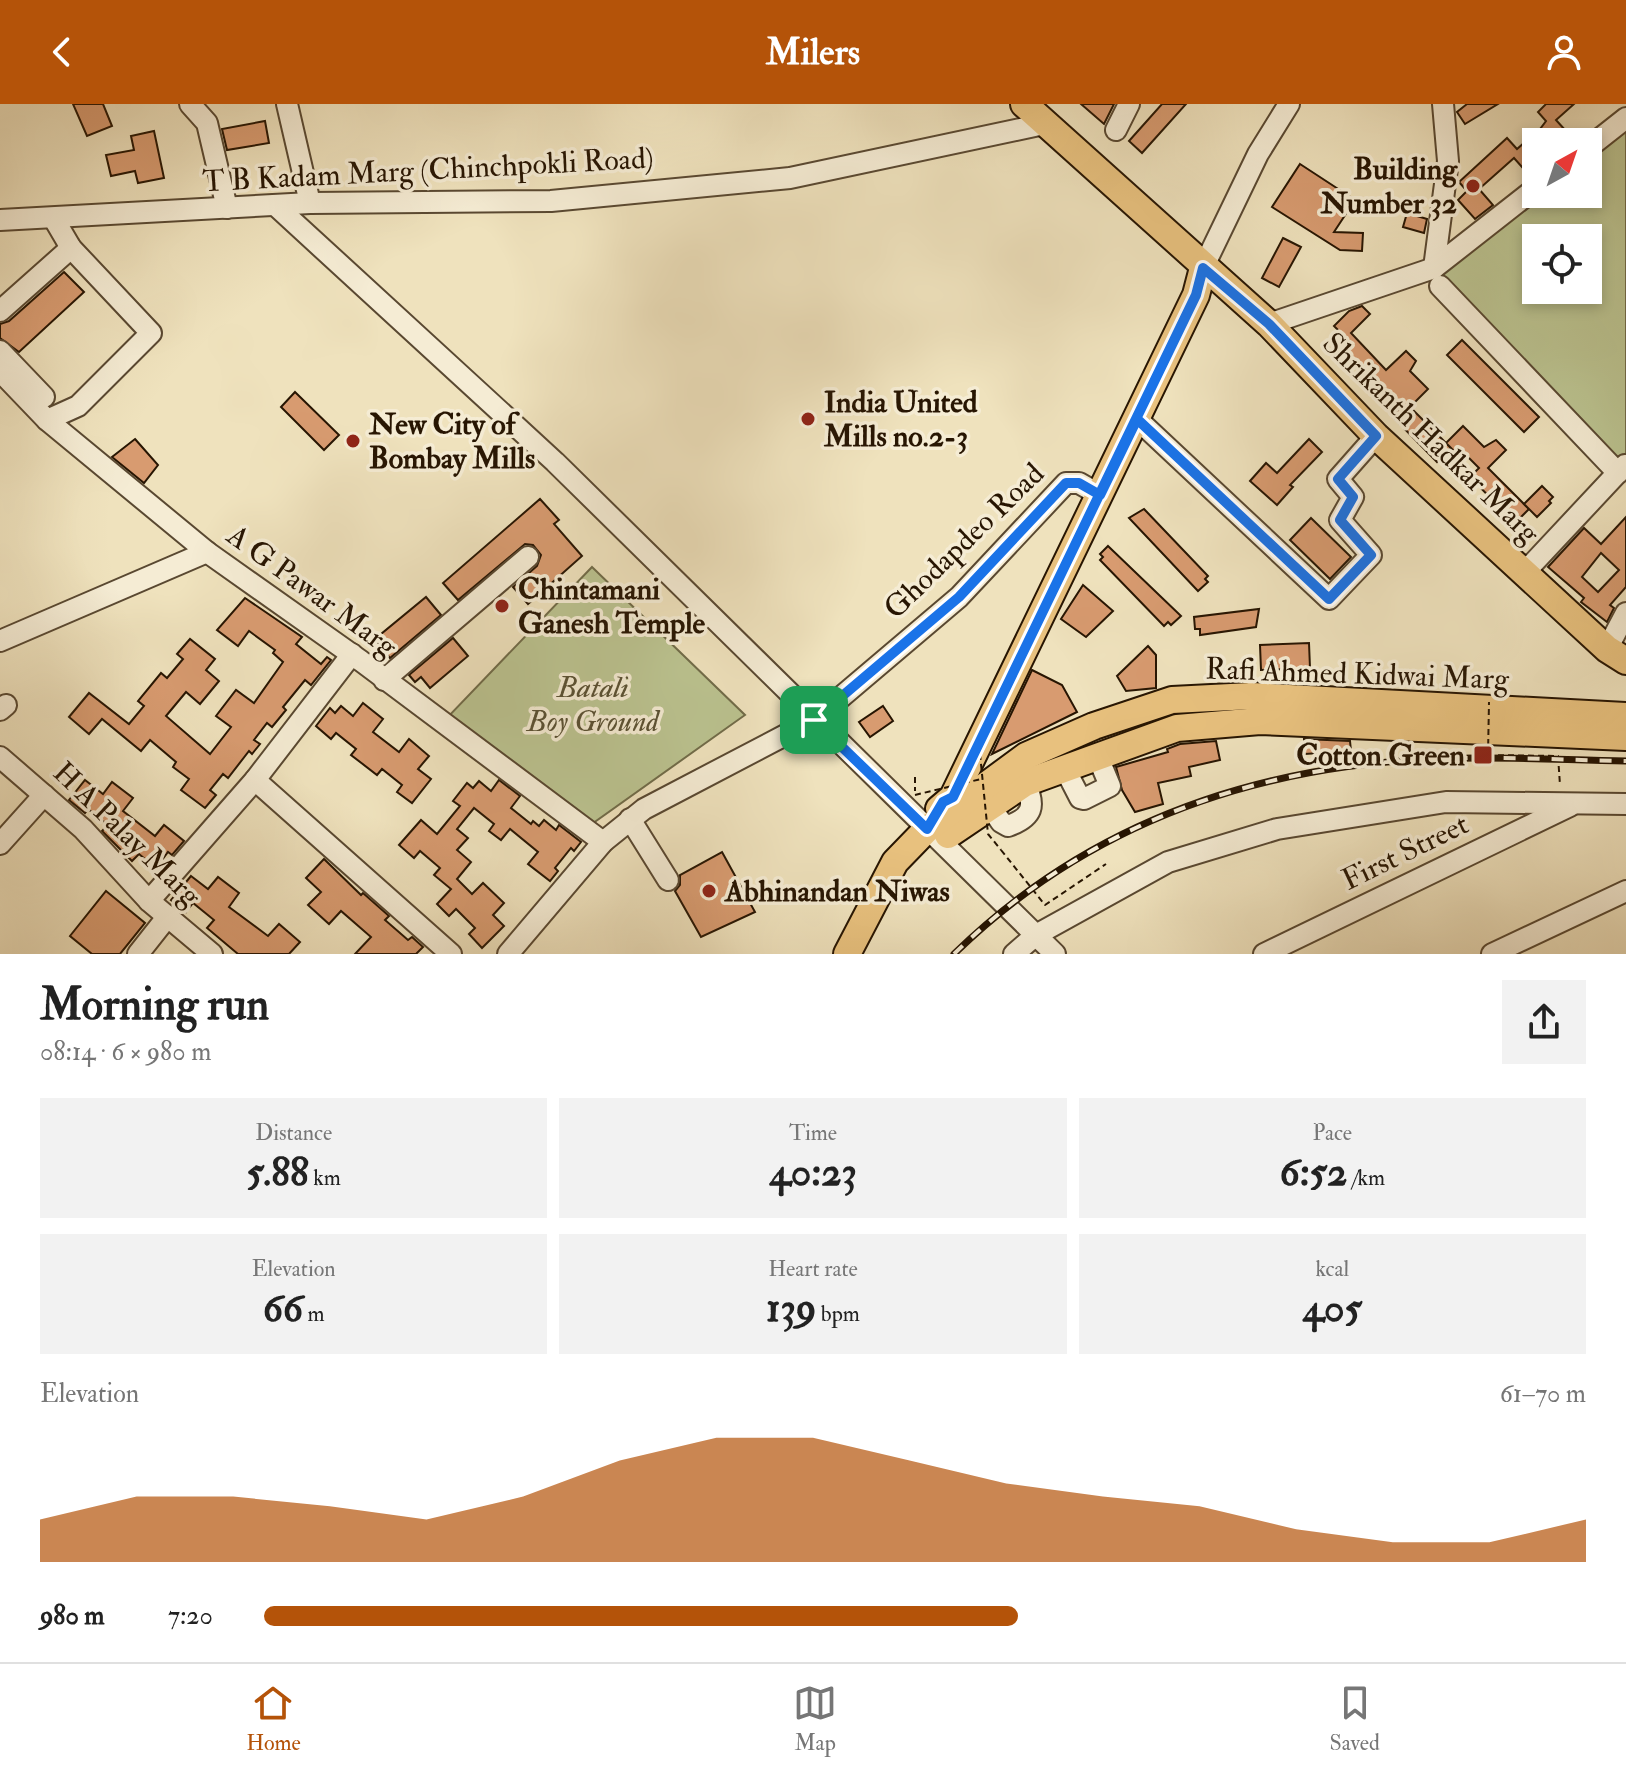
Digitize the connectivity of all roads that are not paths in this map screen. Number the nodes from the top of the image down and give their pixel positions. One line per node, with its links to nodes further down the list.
1 (190, 104): 16 (street)
2 (1024, 104): 9 (main road, Shrikanth Hadkar Marg)
3 (1129, 104): 10 (street)
4 (1276, 104): 21 (street)
5 (1289, 104): 21 (street)
6 (1443, 104): 15 (street)
7 (287, 108): 13 (street)
8 (1626, 118): 11 (street)
9 (1044, 124): 13 (street, T B Kadam Marg (Chinchpokli Road)); 21 (main road, Shrikanth Hadkar Marg)
10 (1116, 130)
11 (1602, 137)
12 (1522, 199): 19 (street)
13 (310, 203): 14 (street, T B Kadam Marg (Chinchpokli Road))
14 (275, 205): 16 (street, T B Kadam Marg (Chinchpokli Road)); 41 (street)
15 (1441, 205): 19 (street); 22 (street)
16 (227, 208): 17 (street, T B Kadam Marg (Chinchpokli Road))
17 (54, 219): 18 (street, T B Kadam Marg (Chinchpokli Road)); 20 (street)
18 (0, 220)
19 (1468, 241): 22 (street)
20 (71, 248): 23 (street); 27 (street)
21 (1199, 263): 24 (main road, Shrikanth Hadkar Marg); 28 (main road, Ghodapdeo Road); 31 (main road, Ghodapdeo Road)
22 (1437, 277): 24 (street); 30 (street)
23 (0, 311)
24 (1269, 324): 29 (main road, Shrikanth Hadkar Marg)
25 (0, 351): 27 (street)
26 (0, 371): 27 (street, A G Pawar Marg)
27 (54, 417): 32 (street, A G Pawar Marg)
28 (1137, 419): 29 (street); 31 (main road, Ghodapdeo Road)
29 (1376, 436): 34 (main road, Shrikanth Hadkar Marg)
30 (1622, 468): 34 (street)
31 (1095, 493): 41 (street, Ghodapdeo Road); 51 (main road, Ghodapdeo Road)
32 (207, 552): 36 (street); 37 (street, A G Pawar Marg)
33 (528, 557): 39 (street)
34 (1524, 573): 38 (main road, Shrikanth Hadkar Marg)
35 (1626, 613): 38 (street)
36 (0, 641)
37 (352, 654): 39 (street, A G Pawar Marg); 46 (street)
38 (1617, 655)
39 (384, 680): 52 (street, A G Pawar Marg)
40 (1626, 716): 51 (main road, Rafi Ahmed Kidwai Marg)
41 (814, 720): 50 (street, Ghodapdeo Road); 51 (street)
42 (1626, 737): 43 (main road, Rafi Ahmed Kidwai Marg)
43 (1097, 755): 45 (main road, Rafi Ahmed Kidwai Marg); 45 (street)
44 (0, 757): 47 (street, H A Palay Marg)
45 (1064, 767): 51 (main road, Rafi Ahmed Kidwai Marg)
46 (255, 780): 56 (street); 61 (street)
47 (44, 795): 53 (street); 56 (street, H A Palay Marg)
48 (1573, 804): 49 (street); 58 (street); 67 (street, First Street)
49 (1626, 804)
50 (630, 819): 52 (street, Ghodapdeo Road); 54 (street)
51 (933, 835): 58 (street); 63 (main road); 64 (main road)
52 (603, 842): 62 (street, Ghodapdeo Road)
53 (0, 844)
54 (668, 880)
55 (1626, 891): 68 (street)
56 (149, 901): 57 (street, H A Palay Marg)
57 (168, 916): 59 (street); 60 (street, H A Palay Marg)
58 (1036, 935): 65 (street); 66 (street)
59 (138, 954)
60 (212, 954)
61 (451, 954)
62 (508, 954)
63 (847, 954)
64 (865, 954)
65 (1014, 954)
66 (1055, 954)
67 (1264, 954)
68 (1492, 954)

